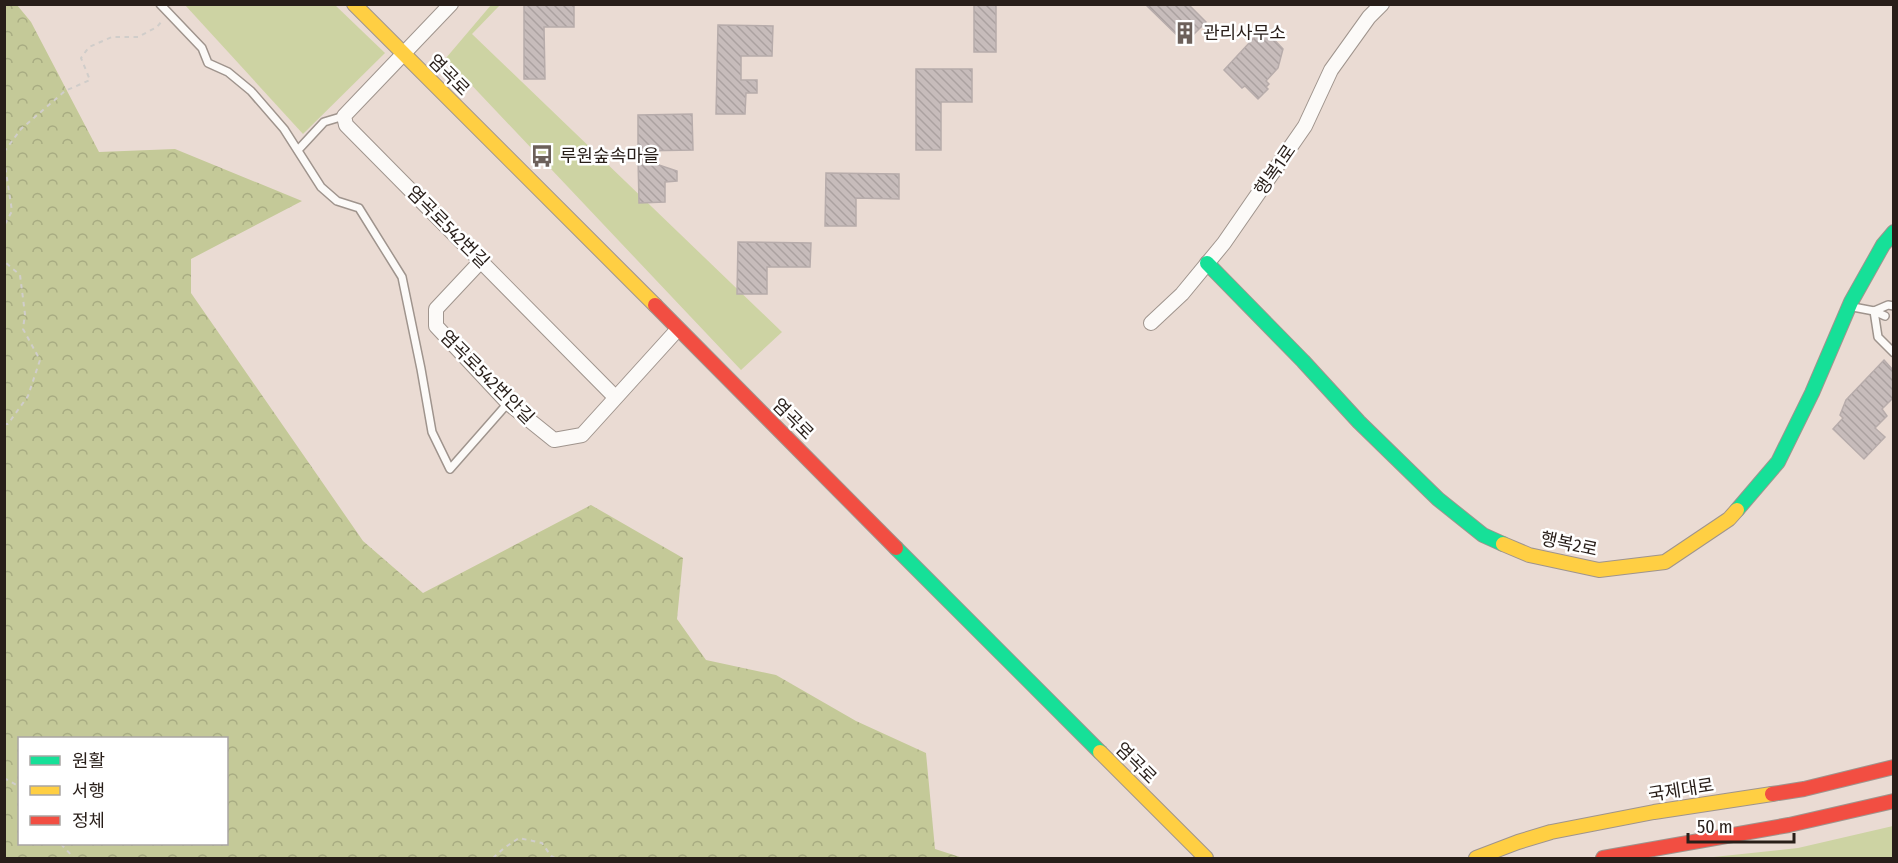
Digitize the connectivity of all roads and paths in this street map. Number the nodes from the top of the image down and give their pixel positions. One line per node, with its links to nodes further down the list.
1 (160, 4): 5 (lane)
2 (354, 4): 6 (main road, 염곡로)
3 (451, 4): 6 (street)
4 (1382, 4): 15 (street, 행복1로)
5 (168, 15): 8 (lane); 9 (path)
6 (403, 54): 7 (street); 21 (main road, 염곡로)
7 (344, 116): 8 (lane); 14 (street, 염곡로542번길)
8 (298, 150): 24 (lane)
9 (4, 152)
10 (4, 159): 11 (path)
11 (4, 226)
12 (1893, 232): 17 (main road, 행복2로)
13 (4, 255): 25 (path)
14 (481, 261): 23 (street, 염곡로542번길); 24 (street, 염곡로542번안길)
15 (1207, 263): 17 (main road, 행복2로); 20 (street, 행복1로)
16 (1893, 306): 18 (lane)
17 (1849, 307): 18 (lane)
18 (1874, 311): 19 (lane); 22 (lane)
19 (1885, 316)
20 (1151, 323)
21 (678, 329): 23 (street, 염곡로542번안길); 31 (main road, 염곡로)
22 (1893, 353)
23 (615, 397): 24 (street, 염곡로542번안길)
24 (508, 403)
25 (4, 424)
26 (1893, 767): 36 (main road, 국제대로)
27 (4, 778): 28 (path)
28 (18, 786)
29 (1893, 801): 37 (main road)
30 (63, 845): 32 (path)
31 (1201, 855): 35 (main road, 염곡로)
32 (74, 858)
33 (493, 858): 34 (path)
34 (555, 858)
35 (1212, 858)
36 (1476, 858)
37 (1604, 858)

